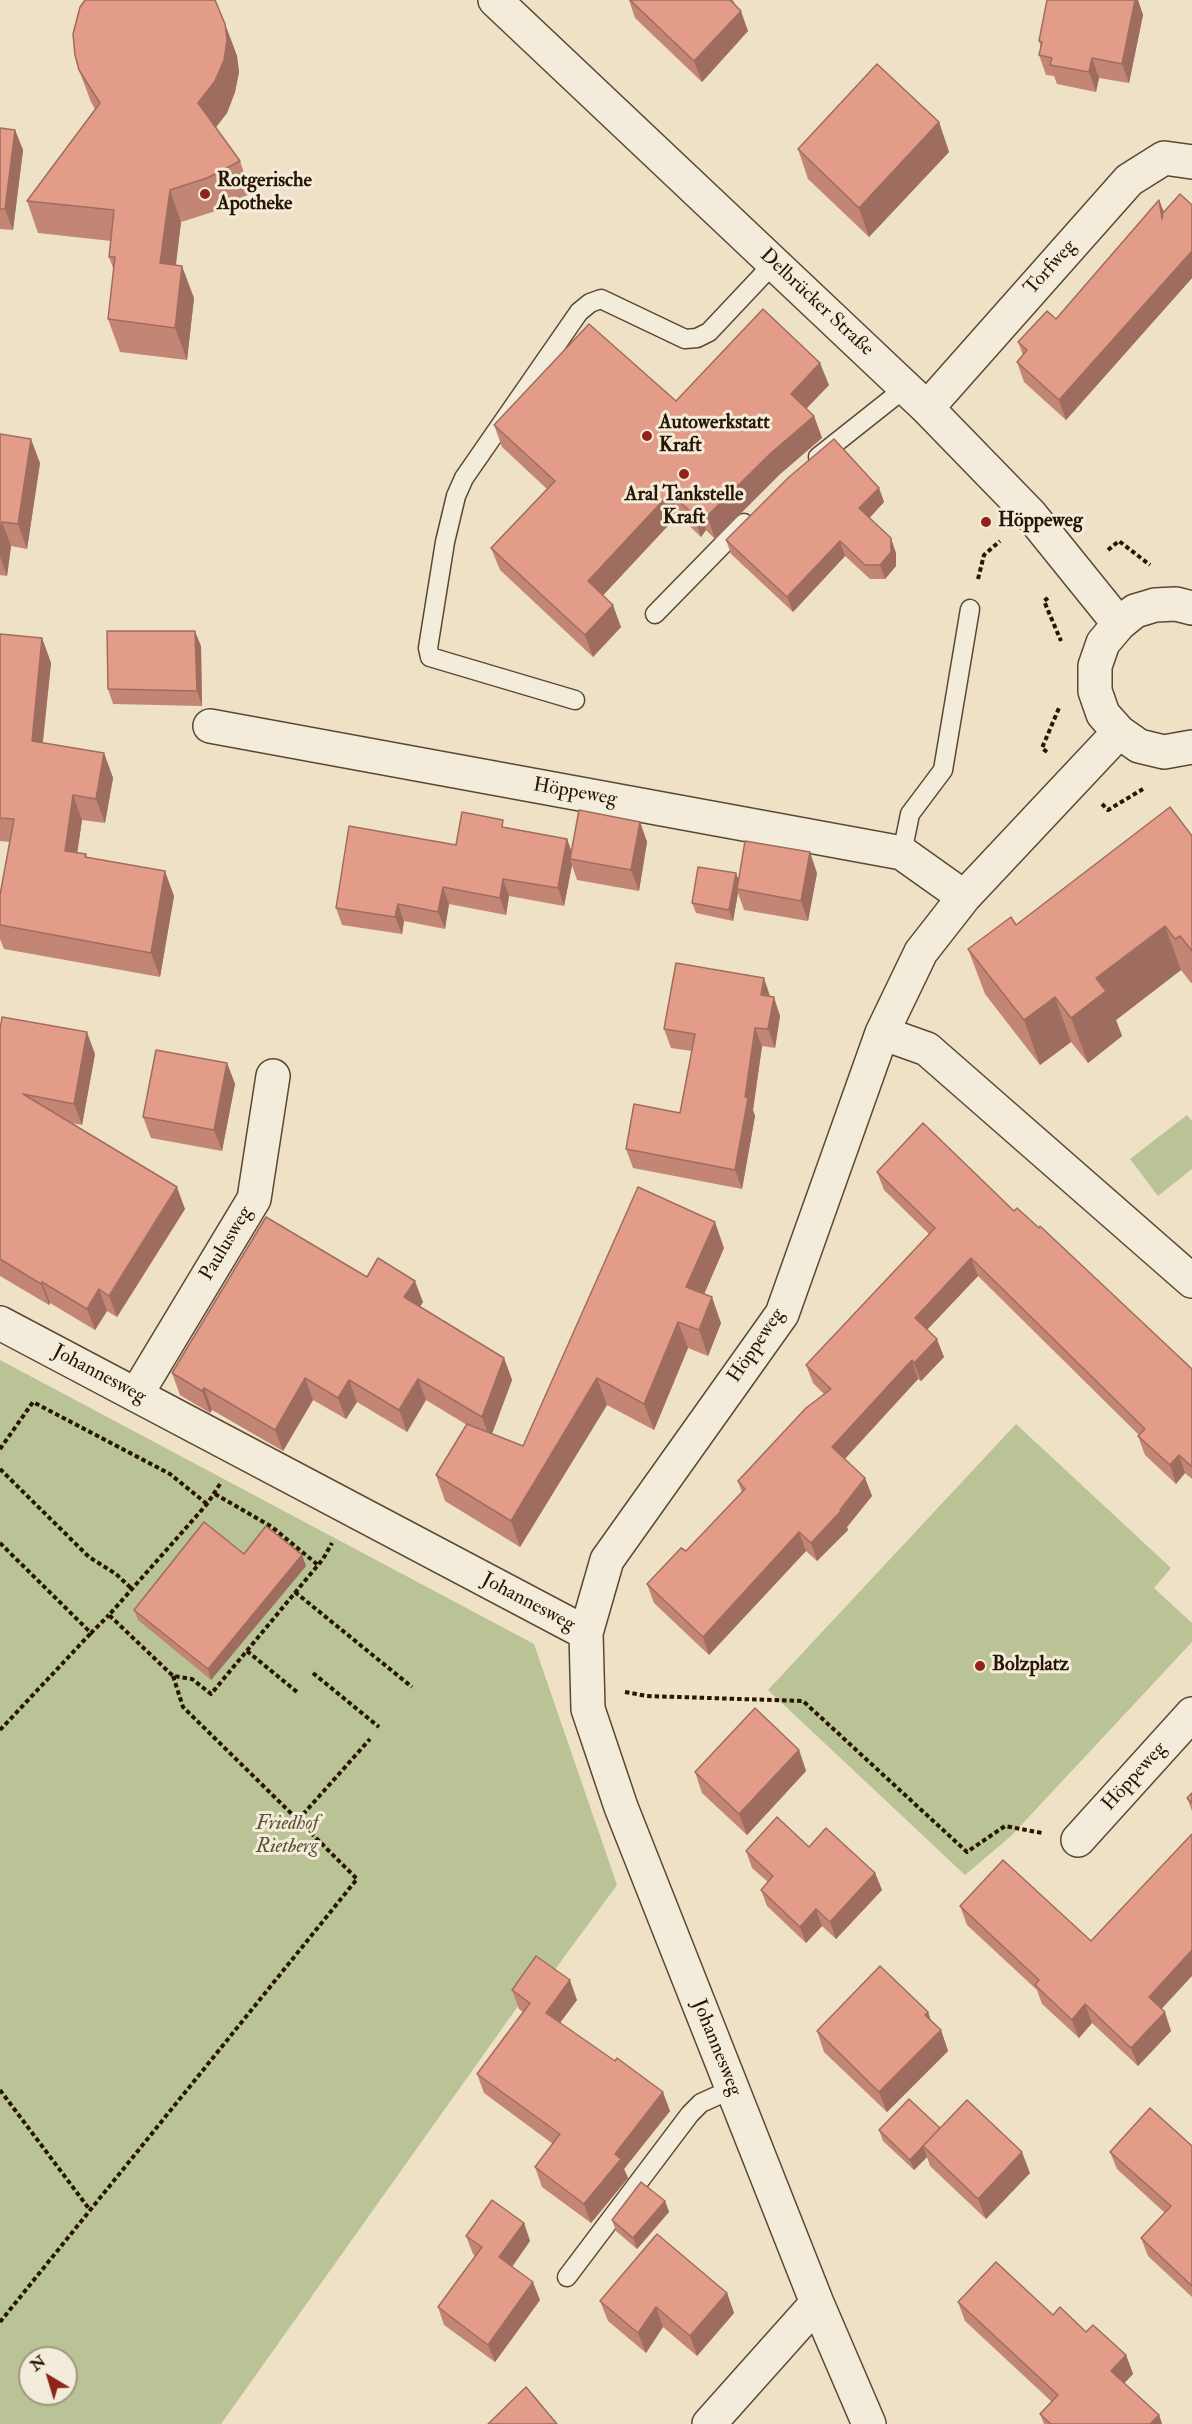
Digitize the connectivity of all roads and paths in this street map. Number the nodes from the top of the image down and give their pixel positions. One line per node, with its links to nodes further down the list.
1 (495, 0): 3 (street, Delbrücker Straße)
2 (1192, 162): 4 (street, Torfweg)
3 (774, 263): 4 (street, Delbrücker Straße); 14 (lane)
4 (916, 398): 5 (lane); 7 (street, Delbrücker Straße)
5 (804, 468)
6 (756, 512): 12 (lane)
7 (1030, 515): 9 (street, Delbrücker Straße); 11 (path)
8 (1153, 568): 9 (path)
9 (1078, 573): 13 (street, Delbrücker Straße)
10 (1192, 608): 13 (street)
11 (970, 609): 18 (lane)
12 (655, 614)
13 (1119, 624): 16 (street)
14 (575, 700)
15 (210, 726): 18 (street, Höppeweg)
16 (1119, 732): 17 (street); 19 (street, Höppeweg)
17 (1192, 747)
18 (902, 854): 19 (street, Höppeweg)
19 (964, 897): 20 (street, Höppeweg)
20 (882, 1033): 22 (street); 37 (street, Höppeweg)
21 (273, 1076): 24 (street, Paulusweg)
22 (1190, 1275)
23 (0, 1323): 24 (street, Johannesweg)
24 (136, 1395): 26 (street, Johannesweg)
25 (0, 1449): 29 (path)
26 (240, 1450): 28 (path); 30 (street, Johannesweg)
27 (0, 1469): 33 (path)
28 (215, 1494): 29 (path); 32 (path)
29 (207, 1504): 33 (path)
30 (351, 1508): 32 (path); 37 (street, Johannesweg)
31 (0, 1543): 36 (path)
32 (318, 1564): 34 (path)
33 (133, 1590): 35 (path)
34 (295, 1592): 38 (path); 42 (path)
35 (109, 1615): 36 (path); 40 (path)
36 (91, 1633): 46 (path)
37 (586, 1634): 41 (street, Johannesweg)
38 (247, 1651): 40 (path); 43 (path)
39 (313, 1673): 45 (path)
40 (173, 1676): 48 (path)
41 (588, 1685): 49 (path); 50 (street, Johannesweg)
42 (412, 1687)
43 (297, 1692)
44 (1192, 1713): 49 (street, Höppeweg)
45 (380, 1727)
46 (0, 1730)
47 (370, 1739): 48 (path)
48 (298, 1820): 52 (path)
49 (1078, 1840)
50 (732, 2089): 53 (lane); 54 (street, Johannesweg)
51 (0, 2090): 52 (path)
52 (90, 2210): 55 (path)
53 (567, 2277)
54 (817, 2303): 56 (street); 57 (street, Johannesweg)
55 (0, 2322)
56 (709, 2424)
57 (869, 2424)

